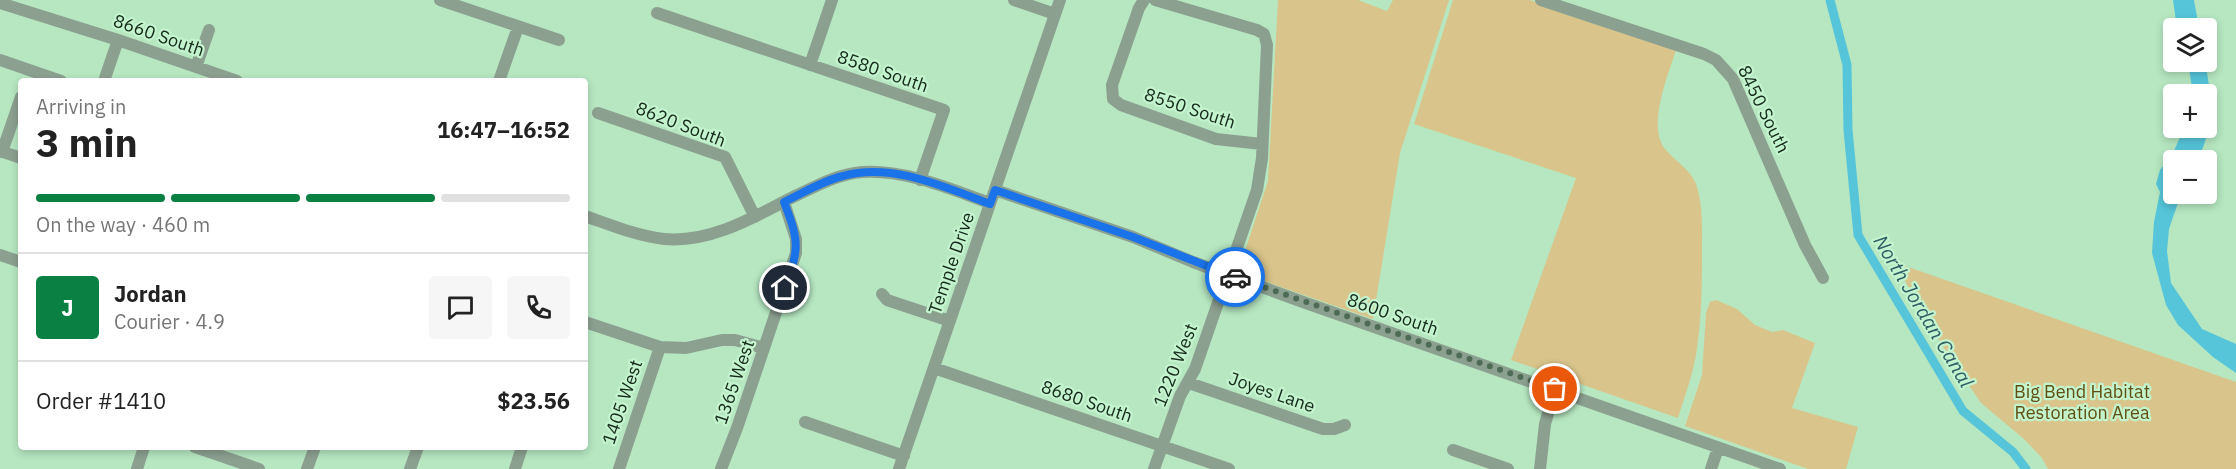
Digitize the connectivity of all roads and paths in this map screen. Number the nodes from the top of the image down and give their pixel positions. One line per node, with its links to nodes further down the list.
1 (440, 0): 11 (street)
2 (832, 0): 16 (street)
3 (1014, 0): 10 (street)
4 (1060, 0): 10 (street, Temple Drive)
5 (1144, 0): 24 (street, 8550 South)
6 (1155, 0): 24 (street, 1220 West)
7 (1541, 0): 36 (street, 8450 South)
8 (0, 3): 13 (street, 8660 South)
9 (657, 14): 16 (street, 8580 South)
10 (1055, 14): 28 (street, Temple Drive)
11 (518, 27): 14 (street); 21 (street)
12 (209, 30): 17 (street)
13 (118, 40): 17 (street, 8660 South); 19 (street)
14 (559, 40)
15 (0, 60): 18 (street)
16 (810, 65): 27 (street, 8580 South)
17 (196, 67): 20 (street, 8660 South)
18 (28, 76)
19 (105, 78)
20 (228, 78)
21 (500, 78)
22 (18, 105): 25 (street)
23 (598, 113): 32 (street, 8620 South)
24 (1263, 144): 35 (street, 1220 West)
25 (1, 151): 26 (street)
26 (18, 157)
27 (920, 180): 29 (street); 30 (street)
28 (995, 190): 30 (street, Temple Drive); 35 (street, 8600 South)
29 (784, 202): 32 (street); 41 (street, 1365 West)
30 (990, 204): 38 (street, Temple Drive)
31 (588, 217): 32 (street)
32 (755, 217)
33 (0, 255): 34 (street)
34 (18, 261)
35 (1228, 274): 43 (street, 1220 West); 44 (street, 8600 South)
36 (1823, 278)
37 (882, 294): 38 (street)
38 (950, 321): 42 (street, Temple Drive)
39 (588, 323): 40 (street)
40 (660, 347): 41 (street); 61 (street, 1405 West)
41 (764, 348): 62 (street, 1365 West)
42 (934, 368): 47 (street, 8680 South); 55 (street, Temple Drive)
43 (1189, 383): 46 (street, Joyes Lane); 47 (street, 1220 West)
44 (1555, 389): 48 (street, 8600 South); 67 (street)
45 (806, 422): 55 (street)
46 (1345, 425)
47 (1162, 446): 64 (street, 1220 West); 65 (street, 8680 South)
48 (1718, 448): 68 (street); 69 (street, 8600 South)
49 (143, 450): 56 (street)
50 (204, 450): 57 (street)
51 (314, 450): 58 (street)
52 (417, 450): 59 (street)
53 (521, 450): 60 (street)
54 (1453, 450): 66 (street)
55 (904, 456): 63 (street, Temple Drive)
56 (137, 469)
57 (259, 469)
58 (307, 469)
59 (410, 469)
60 (515, 469)
61 (619, 469)
62 (721, 469)
63 (899, 469)
64 (1154, 469)
65 (1229, 469)
66 (1508, 469)
67 (1540, 469)
68 (1711, 469)
69 (1780, 469)

